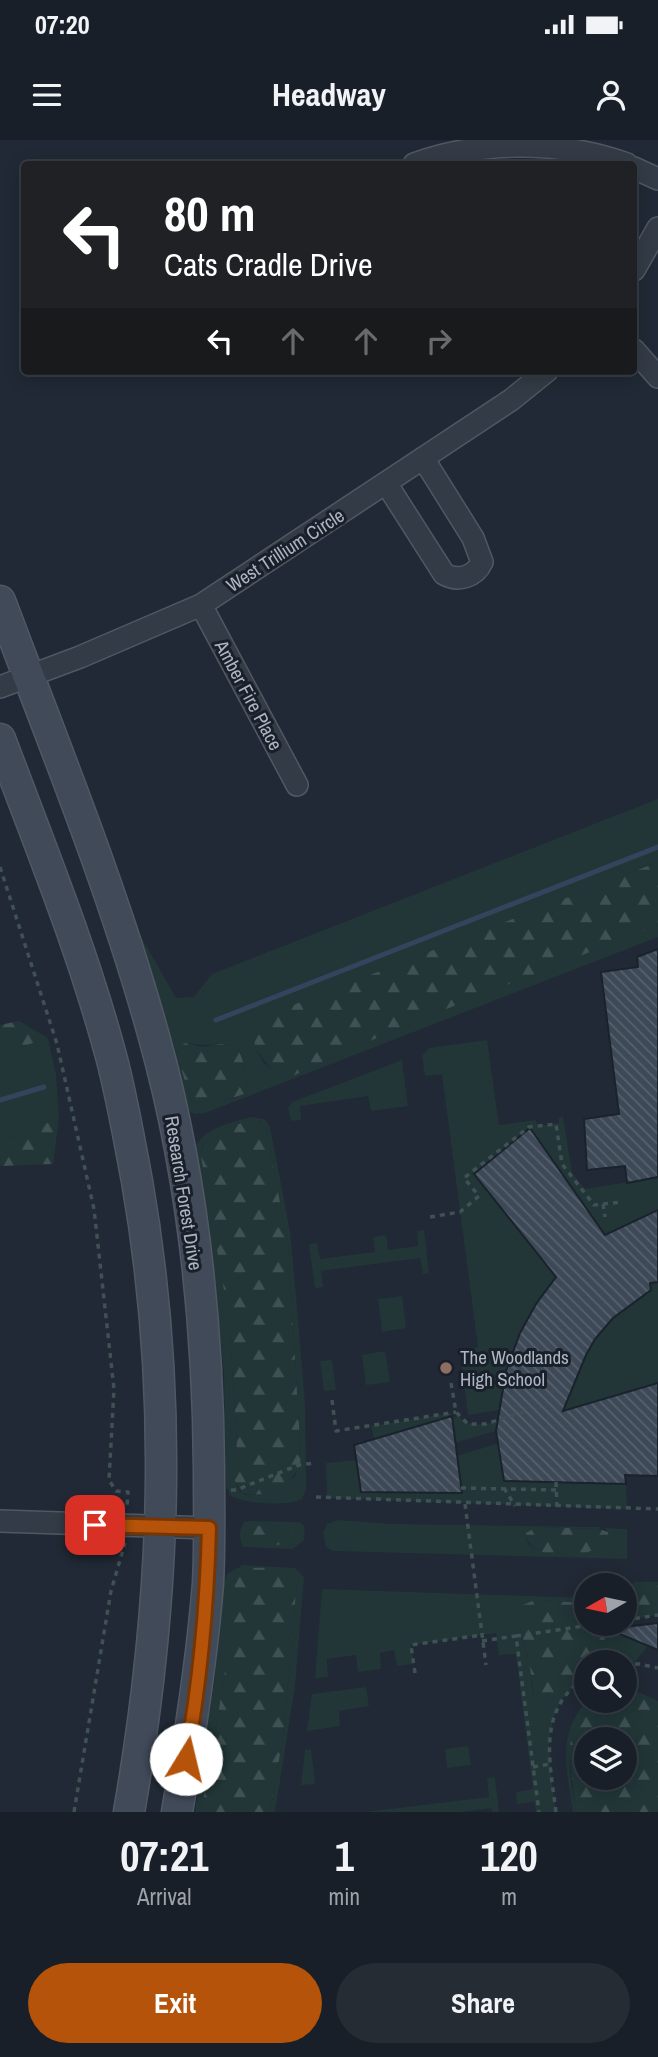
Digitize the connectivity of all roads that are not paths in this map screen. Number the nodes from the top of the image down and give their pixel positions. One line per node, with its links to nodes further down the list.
1 (424, 161): 2 (street)
2 (615, 161)
3 (637, 168): 4 (street)
4 (658, 179)
5 (658, 229): 6 (street)
6 (637, 265)
7 (637, 353): 9 (street)
8 (542, 375): 10 (street, West Trillium Circle)
9 (658, 377)
10 (423, 458): 11 (street, West Trillium Circle); 11 (street)
11 (386, 483): 13 (street, West Trillium Circle)
12 (0, 601): 14 (main road, Research Forest Drive)
13 (201, 605): 14 (street, West Trillium Circle); 17 (street, Amber Fire Place)
14 (28, 676): 15 (street, West Trillium Circle); 20 (main road, Research Forest Drive)
15 (0, 687)
16 (0, 738): 19 (main road)
17 (297, 785)
18 (0, 1521): 19 (street)
19 (161, 1528): 20 (street); 21 (main road)
20 (209, 1528): 22 (main road, Research Forest Drive)
21 (129, 1812)
22 (177, 1812)

